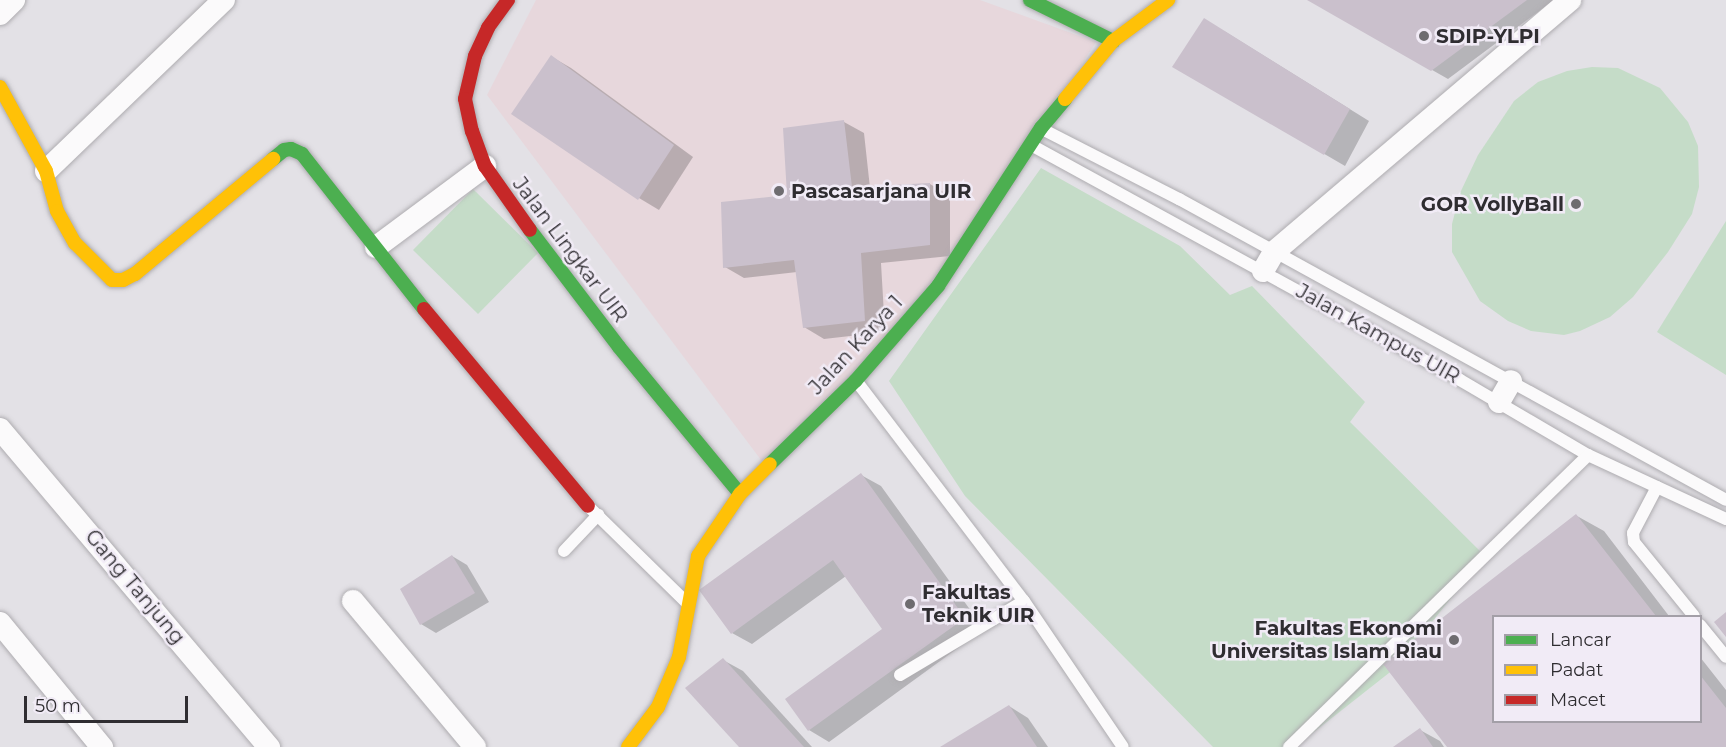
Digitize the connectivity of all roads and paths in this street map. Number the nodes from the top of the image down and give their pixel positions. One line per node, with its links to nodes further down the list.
1 (14, 0): 7 (street)
2 (224, 0): 13 (street)
3 (508, 0): 12 (street, Jalan Lingkar UIR)
4 (1030, 0): 8 (street)
5 (1168, 0): 8 (street, Jalan Karya 1)
6 (1570, 0): 15 (street)
7 (0, 15)
8 (1113, 41): 10 (street, Jalan Karya 1)
9 (0, 87): 13 (street)
10 (1041, 128): 11 (street, Jalan Karya 1); 15 (lane, Jalan Kampus UIR)
11 (1032, 145): 15 (lane, Jalan Kampus UIR); 16 (street, Jalan Karya 1)
12 (485, 166): 14 (street); 22 (street, Jalan Lingkar UIR)
13 (46, 171): 14 (street)
14 (376, 247): 24 (street)
15 (1269, 262): 17 (lane, Jalan Kampus UIR); 18 (lane, Jalan Kampus UIR)
16 (856, 380): 22 (street, Jalan Karya 1); 28 (lane)
17 (1511, 381): 18 (street); 23 (lane, Jalan Kampus UIR)
18 (1499, 402): 20 (lane, Jalan Kampus UIR)
19 (0, 429): 36 (street, Gang Tanjung)
20 (1588, 456): 21 (lane, Jalan Kampus UIR); 40 (lane)
21 (1657, 487): 25 (lane, Jalan Kampus UIR); 30 (lane)
22 (740, 494): 29 (street, Jalan Karya 1)
23 (1726, 500)
24 (593, 511): 26 (lane); 29 (lane)
25 (1726, 519)
26 (564, 551)
27 (353, 601): 37 (street)
28 (1024, 601): 34 (lane); 39 (lane)
29 (688, 604): 38 (street, Jalan Karya 1)
30 (1693, 615)
31 (0, 623): 35 (street)
32 (1702, 626): 33 (lane)
33 (1726, 657)
34 (900, 675)
35 (102, 747)
36 (269, 747)
37 (475, 747)
38 (628, 747)
39 (1122, 747)
40 (1289, 747)

